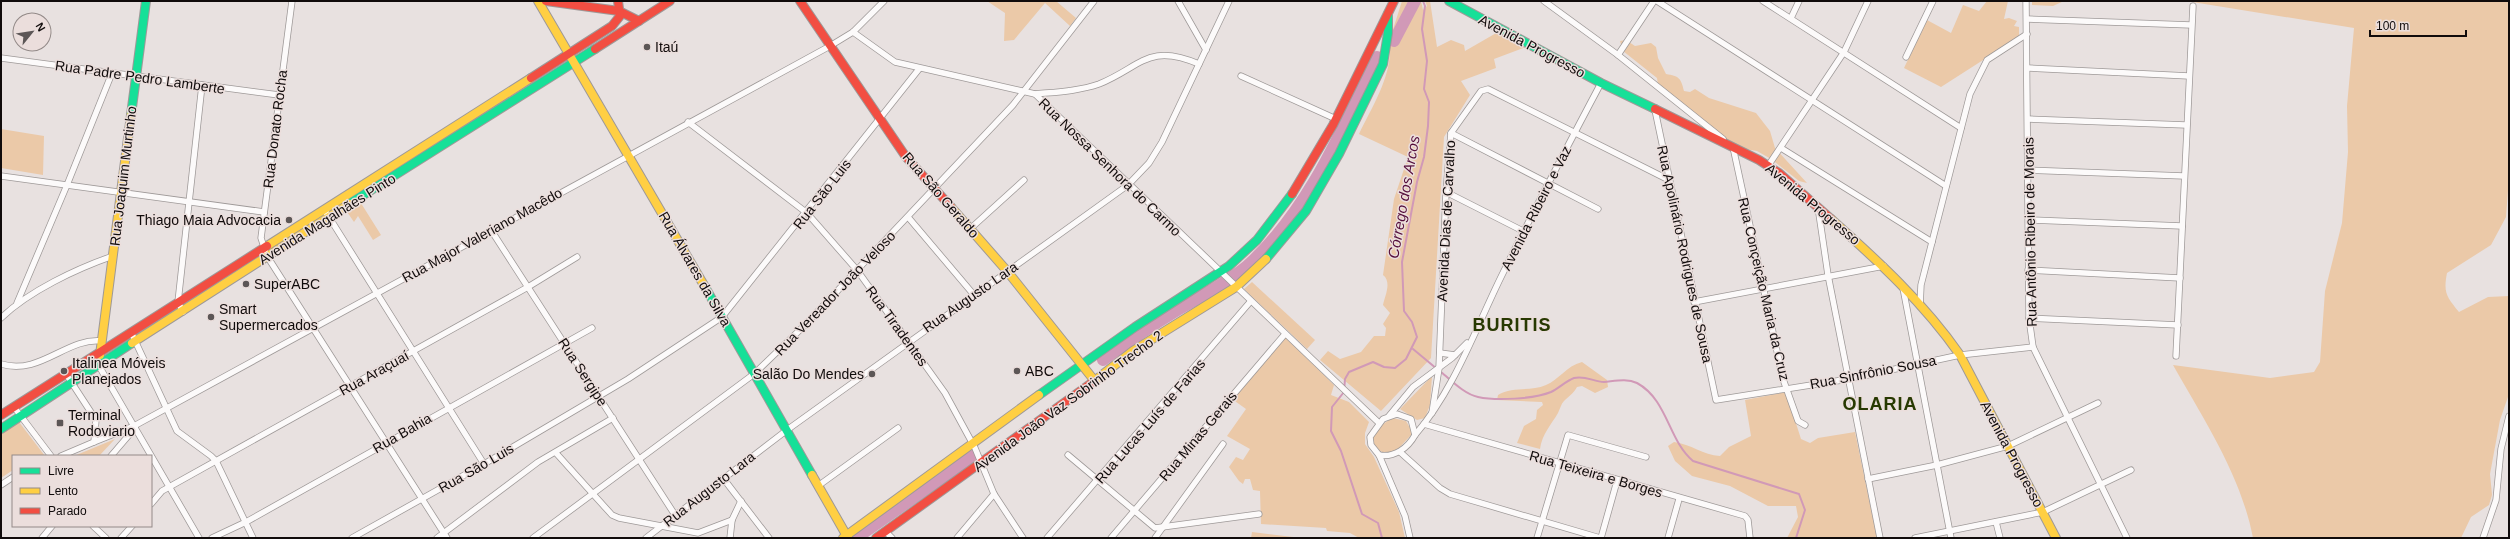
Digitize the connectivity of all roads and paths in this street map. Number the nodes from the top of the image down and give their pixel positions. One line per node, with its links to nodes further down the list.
1 (146, 1): 45 (street, Rua Joaquim Murtinho)
2 (292, 1): 52 (street, Rua Donato Rocha)
3 (529, 1): 4 (street)
4 (538, 1): 35 (street, Rua Álvares da Silva)
5 (546, 1): 23 (street)
6 (618, 1): 23 (street)
7 (670, 1): 27 (street, Avenida Magalhães Pinto)
8 (800, 1): 31 (street, Rua São Geraldo)
9 (884, 1): 29 (street, Rua Major Valeriano Macêdo)
10 (1094, 1): 50 (street, Rua Vereador João Veloso)
11 (1178, 1): 33 (street)
12 (1229, 1): 33 (street, Rua Augusto Lara)
13 (1394, 1): 24 (street)
14 (1449, 1): 48 (street, Avenida Progresso)
15 (1545, 1): 37 (street)
16 (1656, 1): 37 (street); 53 (street)
17 (1763, 1): 25 (street)
18 (1799, 1): 25 (street)
19 (1868, 1): 34 (street)
20 (1933, 1): 38 (street)
21 (2026, 1): 26 (street, Rua Antônio Ribeiro de Morais)
22 (2193, 6): 28 (street)
23 (619, 11): 27 (street); 35 (street, Avenida Magalhães Pinto)
24 (1388, 13): 32 (street); 36 (street, Avenida João Vaz Sobrinho Trecho 2)
25 (1791, 18): 34 (street)
26 (2027, 19): 28 (street); 30 (street, Rua Antônio Ribeiro de Morais)
27 (637, 22): 40 (street, Avenida Magalhães Pinto)
28 (2191, 25): 47 (street)
29 (853, 32): 31 (street, Rua Major Valeriano Macêdo); 42 (street, Rua Nossa Senhora do Carmo)
30 (2027, 34): 43 (street, Rua Antônio Ribeiro de Morais); 62 (street)
31 (830, 46): 58 (street, Rua São Geraldo); 59 (street, Rua Major Valeriano Macêdo)
32 (1371, 47): 36 (street); 56 (street)
33 (1206, 50): 41 (street, Rua Augusto Lara)
34 (1844, 52): 53 (street); 62 (street)
35 (570, 53): 40 (street, Rua Álvares da Silva); 55 (street, Avenida Magalhães Pinto)
36 (1385, 53): 106 (street, Avenida João Vaz Sobrinho Trecho 2)
37 (1618, 55): 65 (street)
38 (1906, 56)
39 (1, 58): 44 (street, Rua Padre Pedro Lamberte)
40 (575, 62): 61 (street, Avenida Magalhães Pinto); 67 (street, Rua Álvares da Silva)
41 (1199, 64): 51 (street); 76 (street, Rua Augusto Lara)
42 (919, 68): 50 (street, Rua Nossa Senhora do Carmo); 58 (street, Rua São Luis)
43 (2028, 68): 47 (street); 57 (street, Rua Antônio Ribeiro de Morais)
44 (112, 73): 45 (street, Rua Padre Pedro Lamberte); 75 (street)
45 (136, 76): 49 (street, Rua Padre Pedro Lamberte); 80 (street, Rua Joaquim Murtinho)
46 (1241, 76): 56 (street)
47 (2189, 76): 60 (street)
48 (1601, 83): 54 (street, Avenida Progresso); 64 (street, Avenida Ribeiro e Vaz)
49 (202, 85): 52 (street, Rua Padre Pedro Lamberte); 81 (street)
50 (1023, 91): 51 (street, Rua Nossa Senhora do Carmo); 78 (street, Rua Vereador João Veloso)
51 (1035, 94): 76 (street, Rua Nossa Senhora do Carmo)
52 (280, 95): 85 (street, Rua Donato Rocha)
53 (1812, 100): 66 (street); 77 (street)
54 (1655, 110): 65 (street, Avenida Progresso); 73 (street, Rua Apolinário Rodrigues de Sousa)
55 (466, 119): 61 (street); 83 (street, Avenida Magalhães Pinto)
56 (1336, 119): 103 (street)
57 (2028, 119): 60 (street); 69 (street, Rua Antônio Ribeiro de Morais)
58 (880, 120): 78 (street, Rua São Geraldo); 86 (street, Rua São Luis)
59 (688, 122): 67 (street, Rua Major Valeriano Macêdo); 86 (street, Rua Tiradentes)
60 (2186, 125): 71 (street)
61 (472, 127): 87 (street, Avenida Magalhães Pinto)
62 (1961, 128): 77 (street)
63 (1451, 133): 64 (street, Avenida Dias de Carvalho); 74 (street); 79 (street, Avenida Dias de Carvalho)
64 (1575, 133): 73 (street); 74 (street, Avenida Ribeiro e Vaz)
65 (1731, 146): 68 (street, Avenida Progresso); 109 (street, Rua Conçeição Maria da Cruz)
66 (1781, 148): 68 (street); 94 (street)
67 (630, 155): 91 (street, Rua Major Valeriano Macêdo); 118 (street, Rua Álvares da Silva)
68 (1768, 166): 82 (street, Avenida Progresso)
69 (2028, 170): 71 (street); 89 (street, Rua Antônio Ribeiro de Morais)
70 (1, 176): 75 (street)
71 (2184, 176): 90 (street)
72 (1024, 180): 92 (street)
73 (1669, 180): 114 (street, Rua Apolinário Rodrigues de Sousa)
74 (1548, 183): 84 (street); 93 (street, Avenida Ribeiro e Vaz)
75 (67, 185): 80 (street); 115 (street)
76 (1128, 185): 102 (street, Rua Augusto Lara); 103 (street, Rua Nossa Senhora do Carmo)
77 (1946, 186): 94 (street)
78 (933, 189): 88 (street, Rua Vereador João Veloso); 92 (street, Rua São Geraldo)
79 (1446, 192): 93 (street); 135 (street, Avenida Dias de Carvalho)
80 (121, 193): 81 (street); 96 (street, Rua Joaquim Murtinho)
81 (189, 202): 85 (street); 112 (street)
82 (1818, 206): 99 (street, Avenida Progresso); 104 (street)
83 (324, 209): 87 (street); 95 (street, Avenida Magalhães Pinto)
84 (1598, 209)
85 (264, 212): 95 (street, Rua Donato Rocha)
86 (806, 213): 100 (street, Rua Tiradentes); 118 (street, Rua São Luis)
87 (329, 217): 97 (street, Avenida Magalhães Pinto); 110 (street)
88 (908, 217): 100 (street, Rua Vereador João Veloso); 111 (street)
89 (2029, 220): 90 (street); 101 (street, Rua Antônio Ribeiro de Morais)
90 (2182, 226): 105 (street)
91 (491, 230): 108 (street, Rua Sergipe); 110 (street, Rua Major Valeriano Macêdo)
92 (970, 230): 102 (street, Rua São Geraldo)
93 (1523, 231): 126 (street, Avenida Ribeiro e Vaz)
94 (1932, 242): 116 (street)
95 (264, 248): 97 (street, Rua Donato Rocha); 112 (street, Avenida Magalhães Pinto)
96 (113, 256): 115 (street); 127 (street, Rua Joaquim Murtinho)
97 (267, 256): 117 (street, Avenida Magalhães Pinto); 122 (street, Rua Donato Rocha)
98 (577, 257): 108 (street, Rua Araçuaí)
99 (1884, 266): 104 (street); 107 (street, Avenida Progresso)
100 (857, 270): 128 (street, Rua Tiradentes); 146 (street, Rua Vereador João Veloso)
101 (2028, 270): 105 (street); 120 (street, Rua Antônio Ribeiro de Morais)
102 (1007, 271): 111 (street, Rua Augusto Lara); 143 (street, Rua São Geraldo)
103 (1224, 275): 106 (street, Rua Nossa Senhora do Carmo); 143 (street)
104 (1828, 275): 109 (street); 147 (street)
105 (2180, 278): 121 (street)
106 (1235, 286): 113 (street); 148 (street, Avenida João Vaz Sobrinho Trecho 2)
107 (1902, 286): 116 (street, Avenida Progresso); 141 (street)
108 (528, 287): 130 (street, Rua Sergipe); 133 (street, Rua Araçuaí)
109 (1762, 287): 114 (street); 151 (street, Rua Conçeição Maria da Cruz)
110 (377, 292): 122 (street, Rua Major Valeriano Macêdo); 133 (street)
111 (974, 295): 128 (street, Rua Augusto Lara)
112 (178, 302): 117 (street); 124 (street, Avenida Magalhães Pinto)
113 (1250, 302): 125 (street); 200 (street, Rua Lucas Luís de Farias)
114 (1694, 302): 153 (street, Rua Apolinário Rodrigues de Sousa)
115 (17, 303): 119 (street)
116 (1920, 306): 137 (street, Avenida Progresso)
117 (182, 312): 129 (street, Avenida Magalhães Pinto)
118 (722, 317): 146 (street, Rua Álvares da Silva); 152 (street, Rua São Luis)
119 (1, 318)
120 (2029, 318): 121 (street); 132 (street, Rua Antônio Ribeiro de Morais)
121 (2178, 325): 139 (street)
122 (313, 328): 150 (street, Rua Donato Rocha); 157 (street, Rua Major Valeriano Macêdo)
123 (592, 328): 130 (street, Rua Bahia)
124 (131, 332): 129 (street); 131 (street, Avenida Magalhães Pinto)
125 (1285, 334): 165 (street); 212 (street, Rua Minas Gerais)
126 (1473, 335): 136 (street); 158 (street)
127 (102, 341): 134 (street, Rua Joaquim Murtinho); 140 (street)
128 (908, 341): 171 (street, Rua Augusto Lara); 176 (street, Rua Tiradentes)
129 (135, 342): 138 (street, Avenida Magalhães Pinto); 157 (street)
130 (564, 344): 152 (street, Rua Sergipe); 155 (street, Rua Bahia)
131 (109, 346): 134 (street, Avenida Magalhães Pinto); 138 (street)
132 (2033, 347): 137 (street, Rua Sinfrônio Sousa); 163 (street, Rua Antônio Ribeiro de Morais)
133 (414, 350): 150 (street, Rua Araçuaí); 155 (street)
134 (100, 352): 142 (street, Rua Joaquim Murtinho); 145 (street, Avenida Magalhães Pinto)
135 (1440, 352): 136 (street); 144 (street, Avenida Dias de Carvalho)
136 (1455, 355): 144 (street)
137 (1960, 355): 141 (street, Rua Sinfrônio Sousa); 177 (street, Avenida Progresso)
138 (115, 356): 142 (street, Avenida Magalhães Pinto)
139 (2176, 356)
140 (1, 364)
141 (1917, 365): 147 (street, Rua Sinfrônio Sousa); 194 (street)
142 (99, 366): 149 (street, Avenida Magalhães Pinto); 168 (street)
143 (1082, 366): 148 (street, Rua São Geraldo); 176 (street)
144 (1439, 368): 158 (street, Avenida Dias de Carvalho); 160 (street)
145 (66, 374): 149 (street); 156 (street, Avenida Magalhães Pinto)
146 (754, 374): 171 (street, Rua Álvares da Silva); 189 (street, Rua Vereador João Veloso)
147 (1850, 378): 151 (street, Rua Sinfrônio Sousa); 199 (street)
148 (1094, 380): 190 (street, Avenida João Vaz Sobrinho Trecho 2)
149 (73, 383): 162 (street, Avenida Magalhães Pinto); 173 (street)
150 (349, 387): 174 (street, Rua Donato Rocha); 191 (street, Rua Araçuaí)
151 (1786, 388): 153 (street, Rua Sinfrônio Sousa); 167 (street, Rua Conçeição Maria da Cruz)
152 (599, 396): 164 (street, Rua Sergipe); 193 (street, Rua São Luis)
153 (1715, 398)
154 (2098, 403): 163 (street)
155 (449, 406): 174 (street, Rua Bahia); 193 (street)
156 (14, 407): 159 (street, Avenida Magalhães Pinto); 162 (street)
157 (166, 408): 168 (street, Rua Major Valeriano Macêdo); 191 (street)
158 (1432, 413): 166 (street)
159 (1, 415)
160 (1388, 416): 165 (street); 172 (street)
161 (2509, 416): 260 (street)
162 (20, 417): 170 (street, Avenida Magalhães Pinto); 180 (street)
163 (2069, 417): 177 (street); 202 (street, Rua Antônio Ribeiro de Morais)
164 (613, 418): 179 (street); 189 (street, Rua Sergipe)
165 (1379, 423): 185 (street)
166 (1424, 424): 172 (street); 192 (street, Rua Teixeira e Borges)
167 (1805, 425)
168 (134, 427): 173 (street); 182 (street); 183 (street)
169 (898, 428): 204 (street)
170 (1, 429)
171 (787, 430): 198 (street, Rua Augusto Lara); 204 (street, Rua Álvares da Silva)
172 (1415, 435): 178 (street)
173 (94, 442): 181 (street)
174 (385, 442): 208 (street, Rua Donato Rocha); 217 (street, Rua Bahia)
175 (1224, 444): 224 (street)
176 (974, 446): 190 (street, Rua Tiradentes); 228 (street)
177 (2008, 446): 194 (street); 213 (street, Avenida Progresso)
178 (1400, 452): 186 (street); 218 (street)
179 (556, 453): 206 (street); 227 (street)
180 (50, 455)
181 (63, 455)
182 (112, 455)
183 (151, 455)
184 (1068, 455): 200 (street)
185 (1378, 455): 186 (street); 196 (street)
186 (1386, 456): 196 (street)
187 (152, 457): 205 (street)
188 (1646, 457): 192 (street)
189 (639, 460): 206 (street, Rua Vereador João Veloso); 215 (street, Rua Sergipe)
190 (980, 460): 207 (street, Rua Tiradentes); 225 (street, Avenida João Vaz Sobrinho Trecho 2)
191 (216, 461): 205 (street, Rua Araçuaí); 217 (street)
192 (1558, 463): 201 (street, Rua Teixeira e Borges); 218 (street)
193 (484, 464): 208 (street, Rua São Luis)
194 (1937, 465): 199 (street); 226 (street)
195 (2130, 470): 202 (street)
196 (1387, 477): 249 (street)
197 (12, 478): 203 (street)
198 (723, 478): 210 (street); 215 (street, Rua Augusto Lara)
199 (1868, 479): 254 (street)
200 (1099, 480): 212 (street); 246 (street, Rua Lucas Luís de Farias)
201 (1617, 481): 209 (street, Rua Teixeira e Borges); 251 (street)
202 (2101, 483): 213 (street); 259 (street, Rua Antônio Ribeiro de Morais)
203 (1, 485)
204 (818, 486): 228 (street, Rua Álvares da Silva)
205 (171, 488): 211 (street, Rua Araçuaí); 232 (street)
206 (593, 494): 223 (street); 238 (street, Rua Vereador João Veloso)
207 (994, 494): 244 (street); 245 (street, Rua Tiradentes)
208 (422, 499): 227 (street, Rua Donato Rocha); 235 (street, Rua São Luis)
209 (1679, 499): 252 (street); 253 (street, Rua Teixeira e Borges)
210 (741, 501): 216 (street); 241 (street)
211 (152, 503)
212 (1134, 511): 224 (street); 247 (street, Rua Minas Gerais)
213 (2042, 512): 219 (street); 258 (street, Avenida Progresso)
214 (1259, 514): 224 (street)
215 (675, 515): 223 (street, Rua Augusto Lara)
216 (732, 520): 223 (street); 240 (street)
217 (246, 522): 233 (street, Rua Bahia); 234 (street)
218 (1542, 522): 250 (street); 251 (street)
219 (1996, 522): 226 (street); 257 (street)
220 (51, 527): 229 (street)
221 (94, 527): 230 (street)
222 (131, 527): 231 (street)
223 (660, 527): 239 (street, Rua Augusto Lara)
224 (1161, 529): 248 (street)
225 (885, 531): 242 (street, Avenida João Vaz Sobrinho Trecho 2); 243 (street)
226 (1950, 531): 255 (street); 256 (street)
227 (444, 532): 236 (street); 237 (street, Rua Donato Rocha)
228 (846, 537)
229 (42, 538)
230 (106, 538)
231 (121, 538)
232 (198, 538)
233 (212, 538)
234 (253, 538)
235 (352, 538)
236 (437, 538)
237 (447, 538)
238 (533, 538)
239 (646, 538)
240 (730, 538)
241 (769, 538)
242 (876, 538)
243 (892, 538)
244 (957, 538)
245 (1023, 538)
246 (1047, 538)
247 (1111, 538)
248 (1155, 538)
249 (1410, 538)
250 (1537, 538)
251 (1601, 538)
252 (1668, 538)
253 (1750, 538)
254 (1880, 538)
255 (1916, 538)
256 (1951, 538)
257 (2000, 538)
258 (2056, 538)
259 (2127, 538)
260 (2483, 538)

